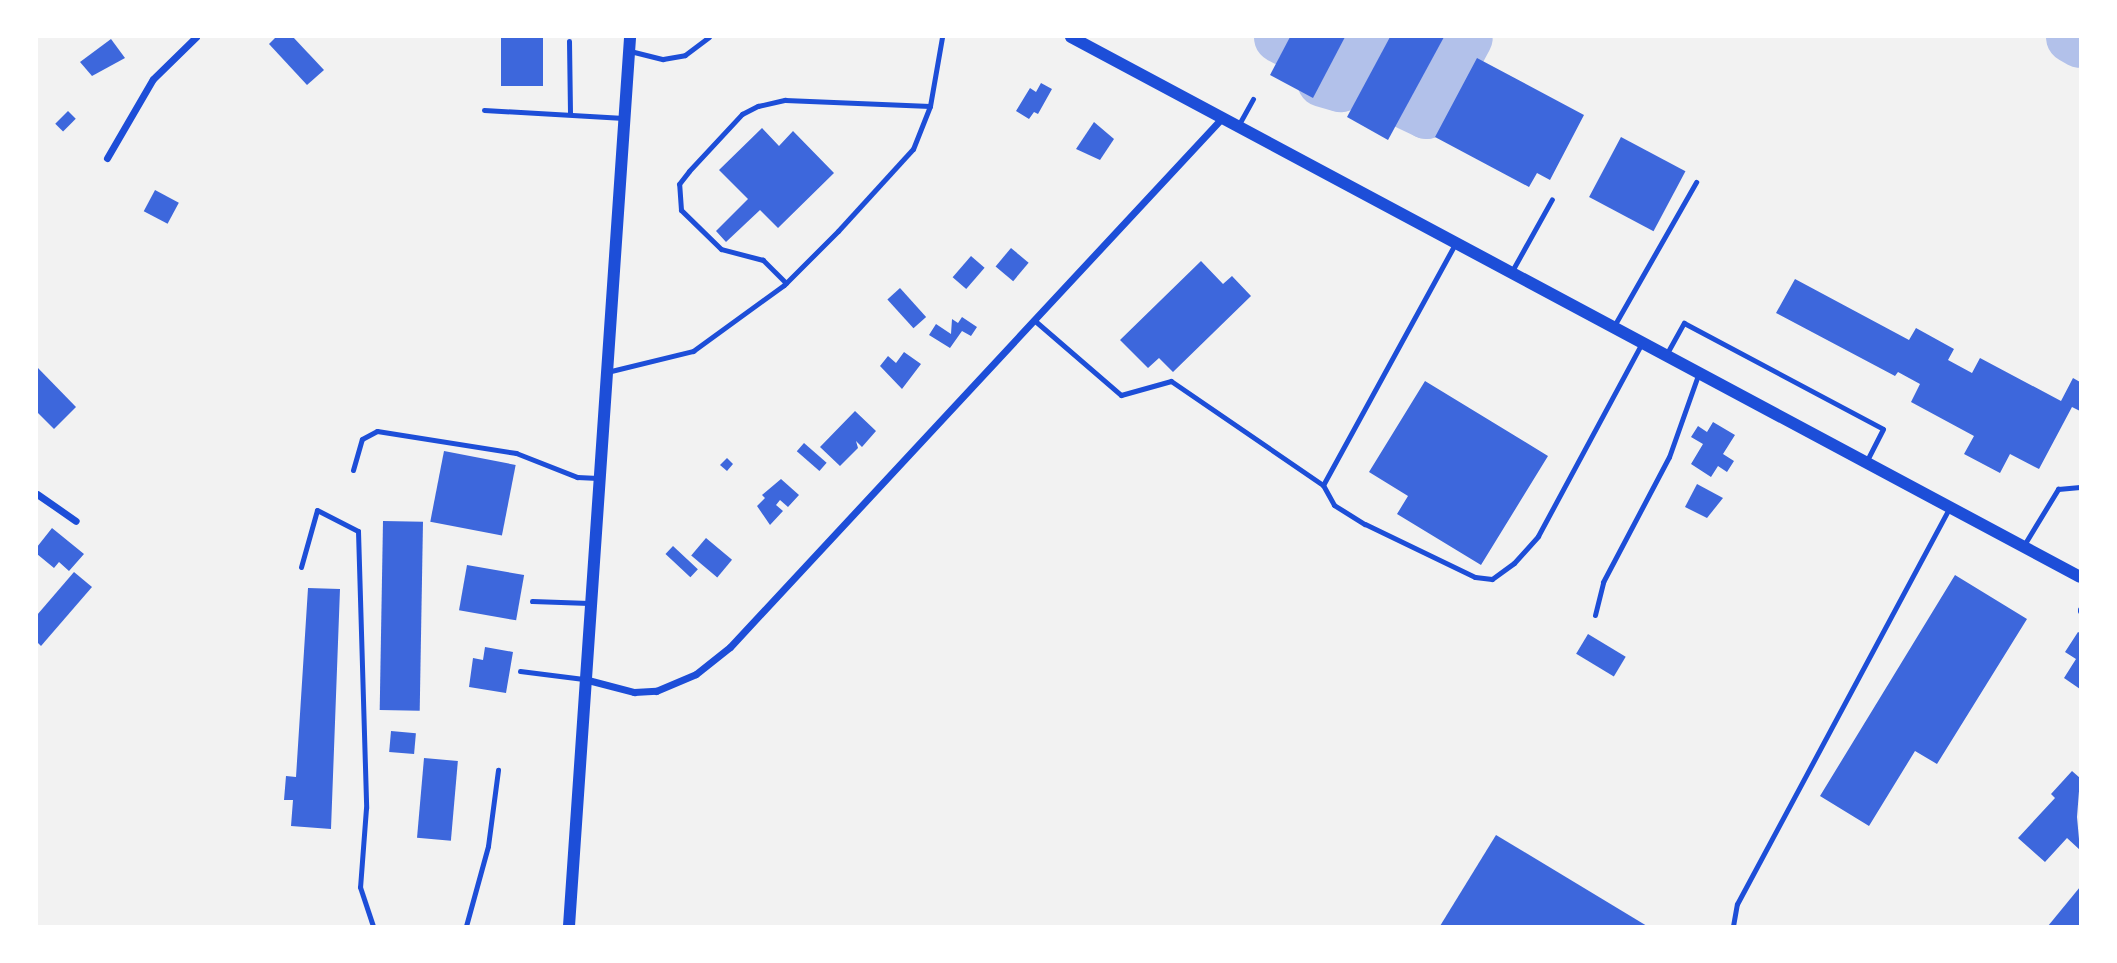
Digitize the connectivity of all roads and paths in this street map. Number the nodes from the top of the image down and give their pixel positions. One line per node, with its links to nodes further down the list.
1 (196, 37): 15 (street)
2 (630, 37): 7 (street)
3 (709, 37): 7 (lane)
4 (942, 37): 9 (lane)
5 (1076, 38): 12 (street)
6 (569, 41): 11 (lane)
7 (630, 51): 13 (street)
8 (1253, 99): 14 (lane)
9 (930, 106): 20 (lane); 20 (lane)
10 (484, 110): 11 (lane)
11 (570, 113): 13 (lane)
12 (1222, 117): 14 (street); 21 (street)
13 (627, 119): 25 (street)
14 (1238, 126): 18 (street)
15 (107, 158)
16 (1696, 182): 22 (lane)
17 (1552, 199): 19 (lane)
18 (1455, 244): 19 (street); 30 (lane)
19 (1511, 274): 22 (street)
20 (786, 283): 25 (lane)
21 (1034, 320): 30 (lane); 42 (street)
22 (1613, 329): 23 (street)
23 (1641, 345): 24 (street); 30 (lane)
24 (1665, 357): 26 (street); 27 (lane)
25 (607, 372): 29 (street)
26 (1698, 375): 27 (street); 40 (lane)
27 (1865, 464): 33 (street)
28 (353, 470): 29 (lane)
29 (598, 478): 39 (street)
30 (1323, 485)
31 (2080, 486): 35 (lane)
32 (37, 494): 34 (street)
33 (1949, 509): 35 (street); 47 (lane)
34 (76, 521)
35 (2022, 547): 37 (street)
36 (301, 567): 44 (lane)
37 (2080, 577)
38 (532, 601): 39 (lane)
39 (589, 603): 42 (street)
40 (1595, 615)
41 (520, 671): 42 (lane)
42 (583, 679): 46 (street)
43 (498, 770): 45 (lane)
44 (373, 926)
45 (466, 926)
46 (569, 926)
47 (1733, 926)

